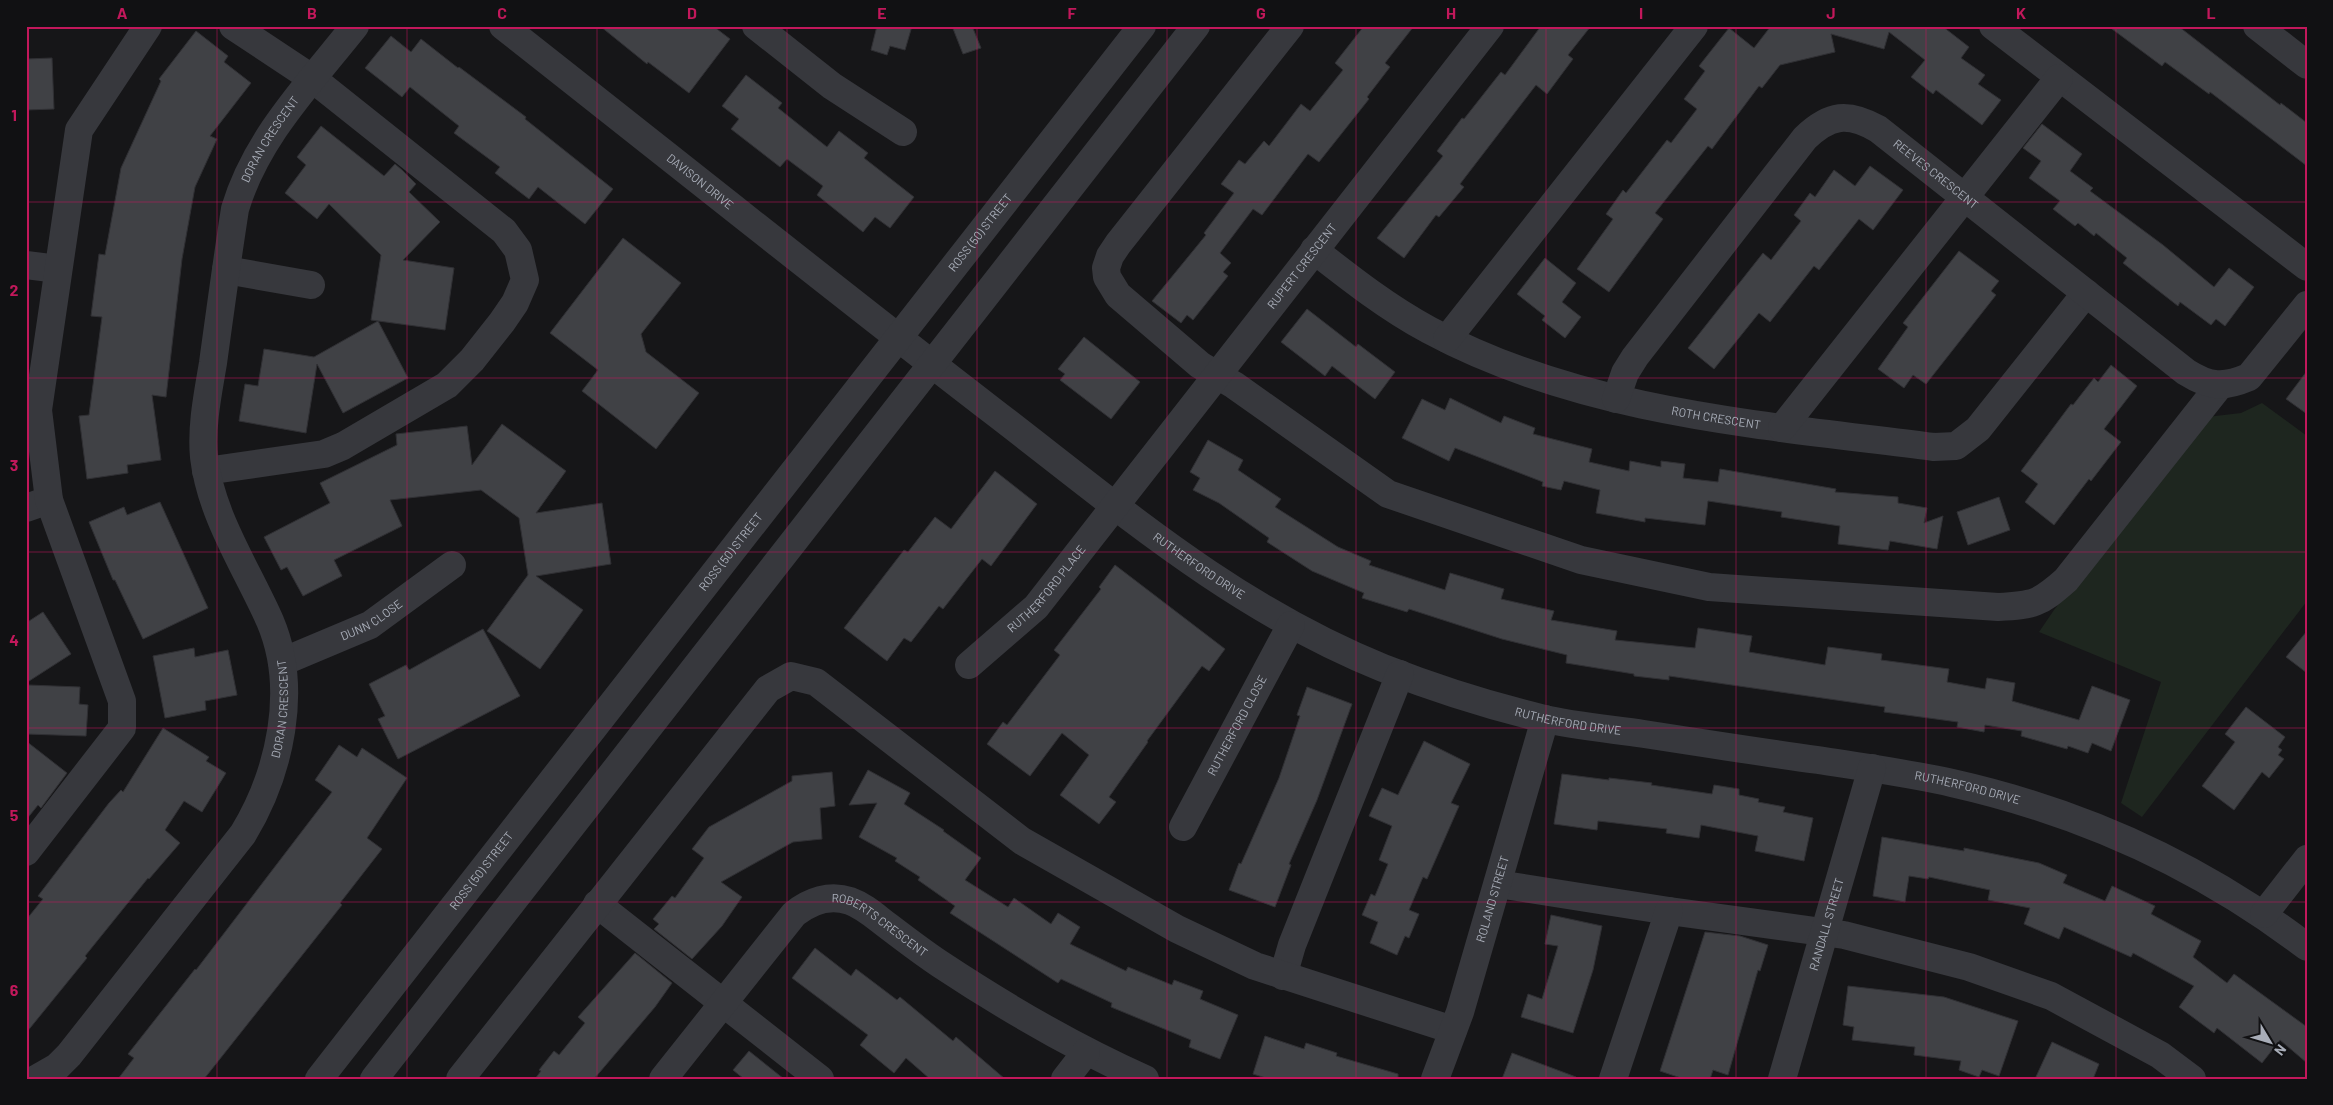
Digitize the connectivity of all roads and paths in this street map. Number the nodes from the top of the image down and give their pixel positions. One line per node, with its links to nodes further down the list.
1 (148, 26): 21 (street)
2 (233, 26): 15 (street)
3 (355, 26): 15 (street, DORAN CRESCENT)
4 (503, 26): 26 (street, DAVISON DRIVE)
5 (756, 26): 16 (street)
6 (1142, 26): 26 (street, ROSS (50) STREET)
7 (1196, 26): 28 (street)
8 (1290, 26): 29 (street)
9 (1490, 26): 18 (street, RUPERT CRESCENT)
10 (1694, 26): 27 (street)
11 (1993, 26): 14 (street)
12 (2257, 26): 13 (street)
13 (2307, 65)
14 (2059, 78): 17 (street); 20 (street)
15 (313, 79): 22 (street, DORAN CRESCENT); 33 (street)
16 (903, 132)
17 (1965, 197): 24 (street, REEVES CRESCENT); 31 (street, REEVES CRESCENT); 32 (street)
18 (1314, 250): 27 (street, ROTH CRESCENT); 29 (street, RUPERT CRESCENT)
19 (26, 265): 21 (street)
20 (2307, 266)
21 (58, 269): 34 (street)
22 (226, 270): 23 (street); 33 (street, DORAN CRESCENT)
23 (311, 285)
24 (2086, 293): 30 (street, REEVES CRESCENT); 32 (street, ROTH CRESCENT)
25 (2307, 304): 30 (street)
26 (898, 337): 28 (street, RUTHERFORD DRIVE); 58 (street, ROSS (50) STREET)
27 (1447, 339): 31 (street, ROTH CRESCENT)
28 (931, 363): 35 (street, RUTHERFORD DRIVE); 59 (street)
29 (1217, 375): 30 (street); 35 (street, RUPERT CRESCENT)
30 (2220, 385)
31 (1616, 399): 32 (street, ROTH CRESCENT)
32 (1782, 428)
33 (206, 471): 38 (street, DORAN CRESCENT)
34 (38, 504): 44 (street)
35 (1115, 506): 37 (street, RUTHERFORD DRIVE); 39 (street, RUTHERFORD PLACE)
36 (452, 565): 38 (street, DUNN CLOSE)
37 (1291, 625): 40 (street, RUTHERFORD DRIVE); 43 (street, RUTHERFORD CLOSE)
38 (282, 662): 57 (street, DORAN CRESCENT)
39 (969, 665)
40 (1400, 674): 41 (street, RUTHERFORD DRIVE); 52 (street)
41 (1545, 720): 42 (street, RUTHERFORD DRIVE); 46 (street, ROLAND STREET)
42 (1872, 768): 49 (street, RUTHERFORD DRIVE); 50 (street, RANDALL STREET)
43 (1183, 827)
44 (26, 852)
45 (2307, 859): 49 (street)
46 (1498, 884): 48 (street); 54 (street, ROLAND STREET)
47 (597, 904): 52 (street); 53 (street); 60 (street)
48 (1669, 912): 50 (street); 66 (street)
49 (2264, 914): 51 (street, RUTHERFORD DRIVE)
50 (1825, 932): 56 (street, RANDALL STREET); 67 (street)
51 (2307, 947)
52 (1283, 976): 54 (street)
53 (723, 1003): 55 (street, ROBERTS CRESCENT); 61 (street, ROBERTS CRESCENT); 62 (street)
54 (1453, 1030): 65 (street, ROLAND STREET)
55 (1086, 1052): 63 (street); 64 (street, ROBERTS CRESCENT)
56 (1784, 1078)
57 (36, 1079)
58 (319, 1079)
59 (374, 1079)
60 (460, 1079)
61 (664, 1079)
62 (820, 1079)
63 (1064, 1079)
64 (1145, 1079)
65 (1435, 1079)
66 (1613, 1079)
67 (2192, 1079)

